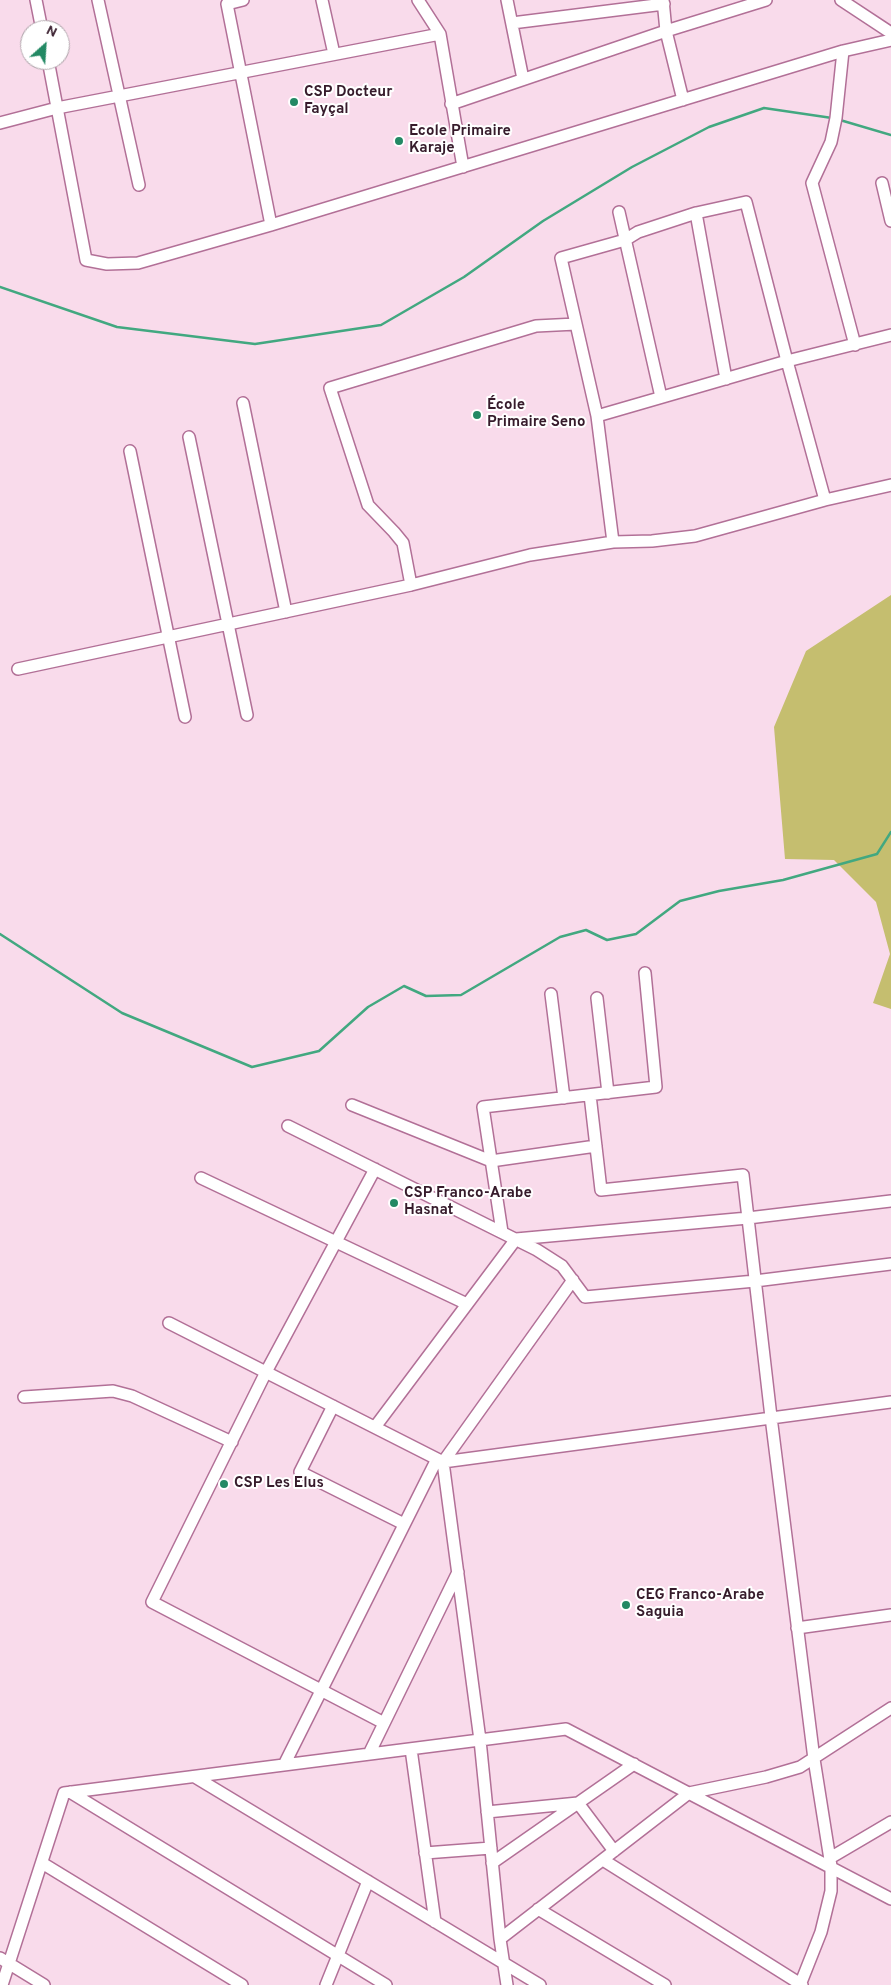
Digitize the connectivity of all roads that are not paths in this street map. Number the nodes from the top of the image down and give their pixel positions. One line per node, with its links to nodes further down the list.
1 (36, 0): 10 (street)
2 (98, 0): 21 (street)
3 (243, 0): 19 (street)
4 (322, 0): 17 (street)
5 (418, 0): 14 (street)
6 (508, 0): 11 (street)
7 (766, 0): 12 (street)
8 (841, 0): 13 (street)
9 (663, 2): 11 (street); 12 (street)
10 (40, 20)
11 (512, 23): 20 (street)
12 (666, 31): 20 (street); 22 (street)
13 (891, 33)
14 (440, 34): 17 (street); 23 (street)
15 (891, 40): 16 (street)
16 (843, 51): 22 (street); 36 (street)
17 (334, 54): 19 (street)
18 (50, 70): 24 (street)
19 (241, 72): 21 (street); 32 (street)
20 (523, 80): 23 (street)
21 (120, 96): 24 (street); 28 (street)
22 (683, 100): 26 (street)
23 (451, 104): 26 (street)
24 (57, 108): 25 (street); 32 (street)
25 (0, 123)
26 (463, 167): 32 (street)
27 (882, 183): 31 (street)
28 (139, 186)
29 (619, 212): 33 (street)
30 (696, 213): 33 (street); 37 (street); 38 (street)
31 (891, 221)
32 (271, 226)
33 (626, 240): 34 (street); 39 (street)
34 (576, 324): 41 (street); 47 (street)
35 (891, 335): 36 (street)
36 (855, 345): 37 (street)
37 (787, 361): 38 (street); 45 (street)
38 (726, 379): 39 (street)
39 (661, 397): 41 (street)
40 (243, 403): 48 (street)
41 (597, 416): 46 (street)
42 (189, 437): 49 (street)
43 (130, 451): 50 (street)
44 (891, 485): 45 (street)
45 (825, 500): 46 (street)
46 (613, 542): 47 (street)
47 (410, 585): 48 (street)
48 (286, 612): 49 (street)
49 (228, 624): 50 (street); 52 (street)
50 (168, 637): 51 (street); 53 (street)
51 (18, 669)
52 (247, 715)
53 (185, 717)
54 (645, 973): 57 (street)
55 (551, 994): 59 (street)
56 (596, 998): 57 (street)
57 (608, 1093): 58 (street)
58 (590, 1095): 59 (street); 62 (street)
59 (564, 1098): 63 (street)
60 (352, 1105): 63 (street)
61 (288, 1126): 64 (street)
62 (596, 1146): 63 (street); 67 (street)
63 (491, 1161): 68 (street)
64 (375, 1169): 68 (street); 70 (street)
65 (201, 1178): 70 (street)
66 (891, 1200): 67 (street)
67 (748, 1218): 69 (street); 73 (street)
68 (502, 1232): 69 (street)
69 (516, 1239): 72 (street); 74 (street)
70 (336, 1242): 74 (street); 76 (street)
71 (891, 1264): 73 (street)
72 (573, 1280): 73 (street); 83 (street)
73 (756, 1281): 80 (street)
74 (467, 1304): 81 (street)
75 (169, 1323): 76 (street)
76 (266, 1372): 79 (street); 82 (street)
77 (24, 1397): 82 (street)
78 (891, 1402): 80 (street)
79 (333, 1406): 81 (street); 84 (street)
80 (771, 1417): 83 (street); 87 (street)
81 (375, 1427): 83 (street)
82 (232, 1442): 88 (street)
83 (440, 1460): 84 (street); 85 (street)
84 (404, 1524): 88 (street)
85 (458, 1572): 90 (street); 91 (street)
86 (891, 1615): 87 (street)
87 (797, 1628): 94 (street)
88 (321, 1691): 90 (street); 96 (street)
89 (891, 1708): 94 (street)
90 (384, 1723): 93 (street)
91 (480, 1740): 92 (street); 95 (street); 101 (street)
92 (411, 1749): 93 (street); 105 (street)
93 (369, 1754): 96 (street)
94 (814, 1759): 99 (street); 107 (street)
95 (634, 1764): 99 (street); 100 (street)
96 (284, 1765): 97 (street)
97 (194, 1777): 98 (street); 110 (street)
98 (70, 1792): 108 (street); 115 (street)
99 (689, 1793): 104 (street); 107 (street)
100 (578, 1803): 101 (street); 104 (street); 109 (street)
101 (487, 1812): 103 (street)
102 (891, 1822): 107 (street)
103 (491, 1848): 105 (street); 109 (street)
104 (614, 1850): 106 (street)
105 (425, 1853): 113 (street)
106 (603, 1860): 112 (street); 126 (street)
107 (830, 1862): 111 (street); 126 (street)
108 (42, 1863): 116 (street); 121 (street)
109 (492, 1863): 114 (street)
110 (368, 1881): 113 (street); 115 (street)
111 (891, 1899)
112 (538, 1909): 114 (street); 118 (street)
113 (435, 1922): 117 (street)
114 (500, 1939): 117 (street)
115 (338, 1956): 122 (street); 123 (street)
116 (5, 1961): 119 (street); 120 (street)
117 (505, 1964): 124 (street); 125 (street)
118 (661, 1984)
119 (2, 1985)
120 (44, 1985)
121 (242, 1985)
122 (326, 1985)
123 (386, 1985)
124 (507, 1985)
125 (540, 1985)
126 (801, 1985)

